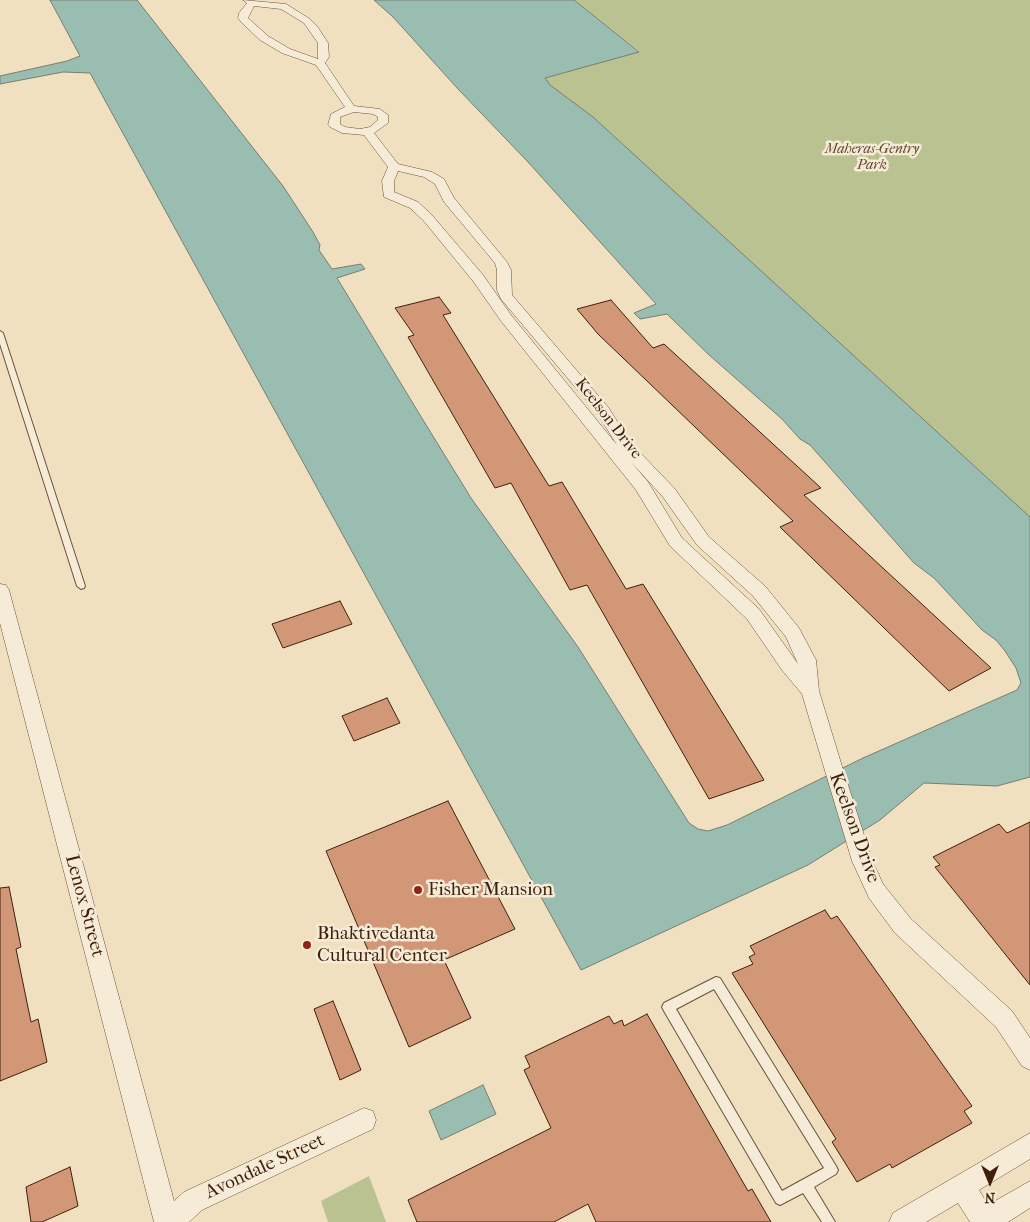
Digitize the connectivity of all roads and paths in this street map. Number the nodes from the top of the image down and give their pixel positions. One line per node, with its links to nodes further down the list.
1 (250, 2): 2 (street); 2 (street)
2 (320, 63): 3 (street)
3 (351, 109): 4 (street); 4 (street)
4 (367, 131): 5 (street)
5 (394, 167): 9 (street, Keelson Drive); 9 (street, Keelson Drive)
6 (0, 333): 7 (lane)
7 (81, 586)
8 (0, 590): 16 (street, Lenox Street)
9 (810, 691): 10 (street, Keelson Drive)
10 (1030, 1058)
11 (364, 1120): 16 (street, Avondale Street)
12 (1030, 1145): 14 (street)
13 (805, 1185): 13 (lane); 17 (lane)
14 (962, 1186): 18 (street); 19 (street)
15 (1030, 1194): 19 (street)
16 (169, 1222)
17 (829, 1222)
18 (902, 1222)
19 (984, 1222)

